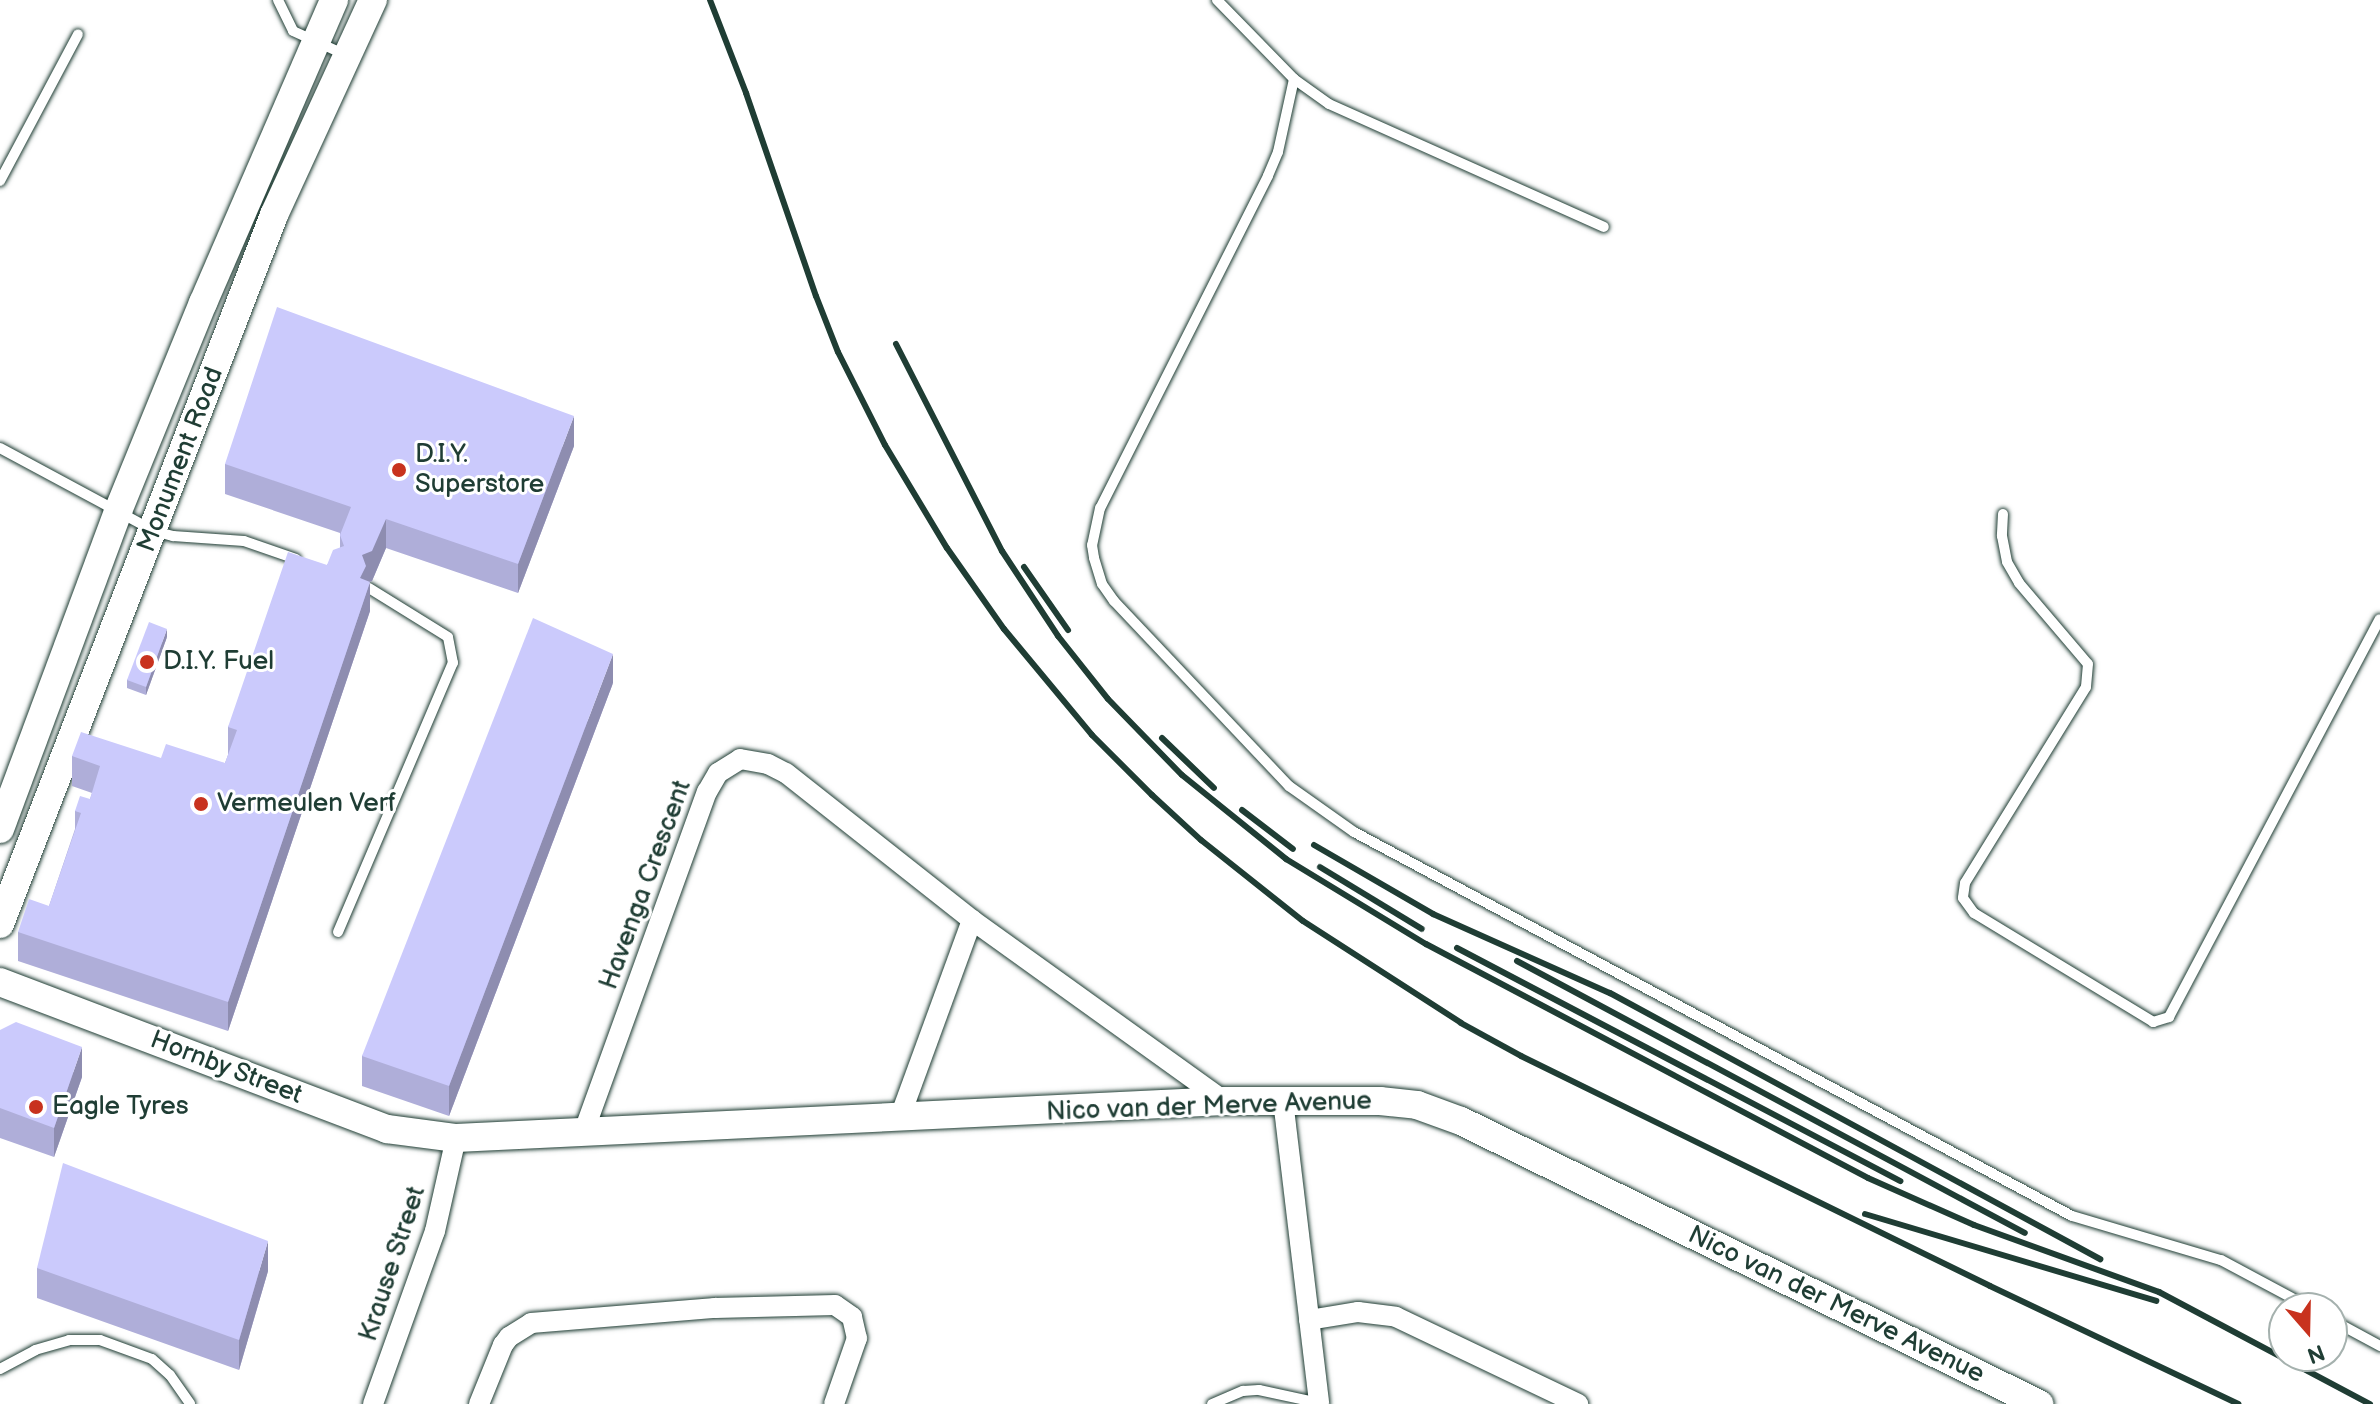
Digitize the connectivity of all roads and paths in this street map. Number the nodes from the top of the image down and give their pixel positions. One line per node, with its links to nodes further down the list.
1 (278, 0): 6 (lane)
2 (334, 0): 6 (street, Monument Road)
3 (373, 0): 7 (street, Monument Road)
4 (1217, 0): 8 (lane)
5 (78, 34): 9 (lane)
6 (317, 42): 7 (lane); 10 (street, Monument Road)
7 (348, 56): 11 (street, Monument Road)
8 (1294, 79): 12 (lane); 30 (lane)
9 (0, 181)
10 (247, 201): 11 (lane); 14 (street, Monument Road)
11 (274, 215): 16 (street, Monument Road)
12 (1604, 227)
13 (0, 448): 14 (lane)
14 (118, 511): 16 (lane); 20 (street, Monument Road)
15 (2003, 514): 19 (lane)
16 (154, 531): 17 (lane); 22 (street, Monument Road)
17 (307, 562)
18 (369, 588): 23 (lane)
19 (2380, 619)
20 (0, 829)
21 (972, 920): 26 (street, Havenga Crescent); 27 (street); 28 (street, Havenga Crescent)
22 (0, 924)
23 (338, 932)
24 (0, 982): 29 (street, Hornby Street)
25 (1283, 1100): 26 (street, Nico van der Merve Avenue); 31 (street); 42 (street, Nico van der Merve Avenue)
26 (1224, 1101): 27 (street, Nico van der Merve Avenue)
27 (899, 1119): 28 (street, Nico van der Merve Avenue)
28 (584, 1131): 29 (street, Nico van der Merve Avenue)
29 (456, 1138): 36 (street, Krause Street)
30 (2281, 1292)
31 (1309, 1320): 40 (street); 41 (street)
32 (2348, 1329): 33 (lane)
33 (2380, 1346)
34 (0, 1369): 35 (lane)
35 (190, 1404)
36 (373, 1404)
37 (479, 1404): 38 (street)
38 (834, 1404)
39 (1212, 1404): 40 (lane)
40 (1319, 1404)
41 (1578, 1404)
42 (2039, 1404)

